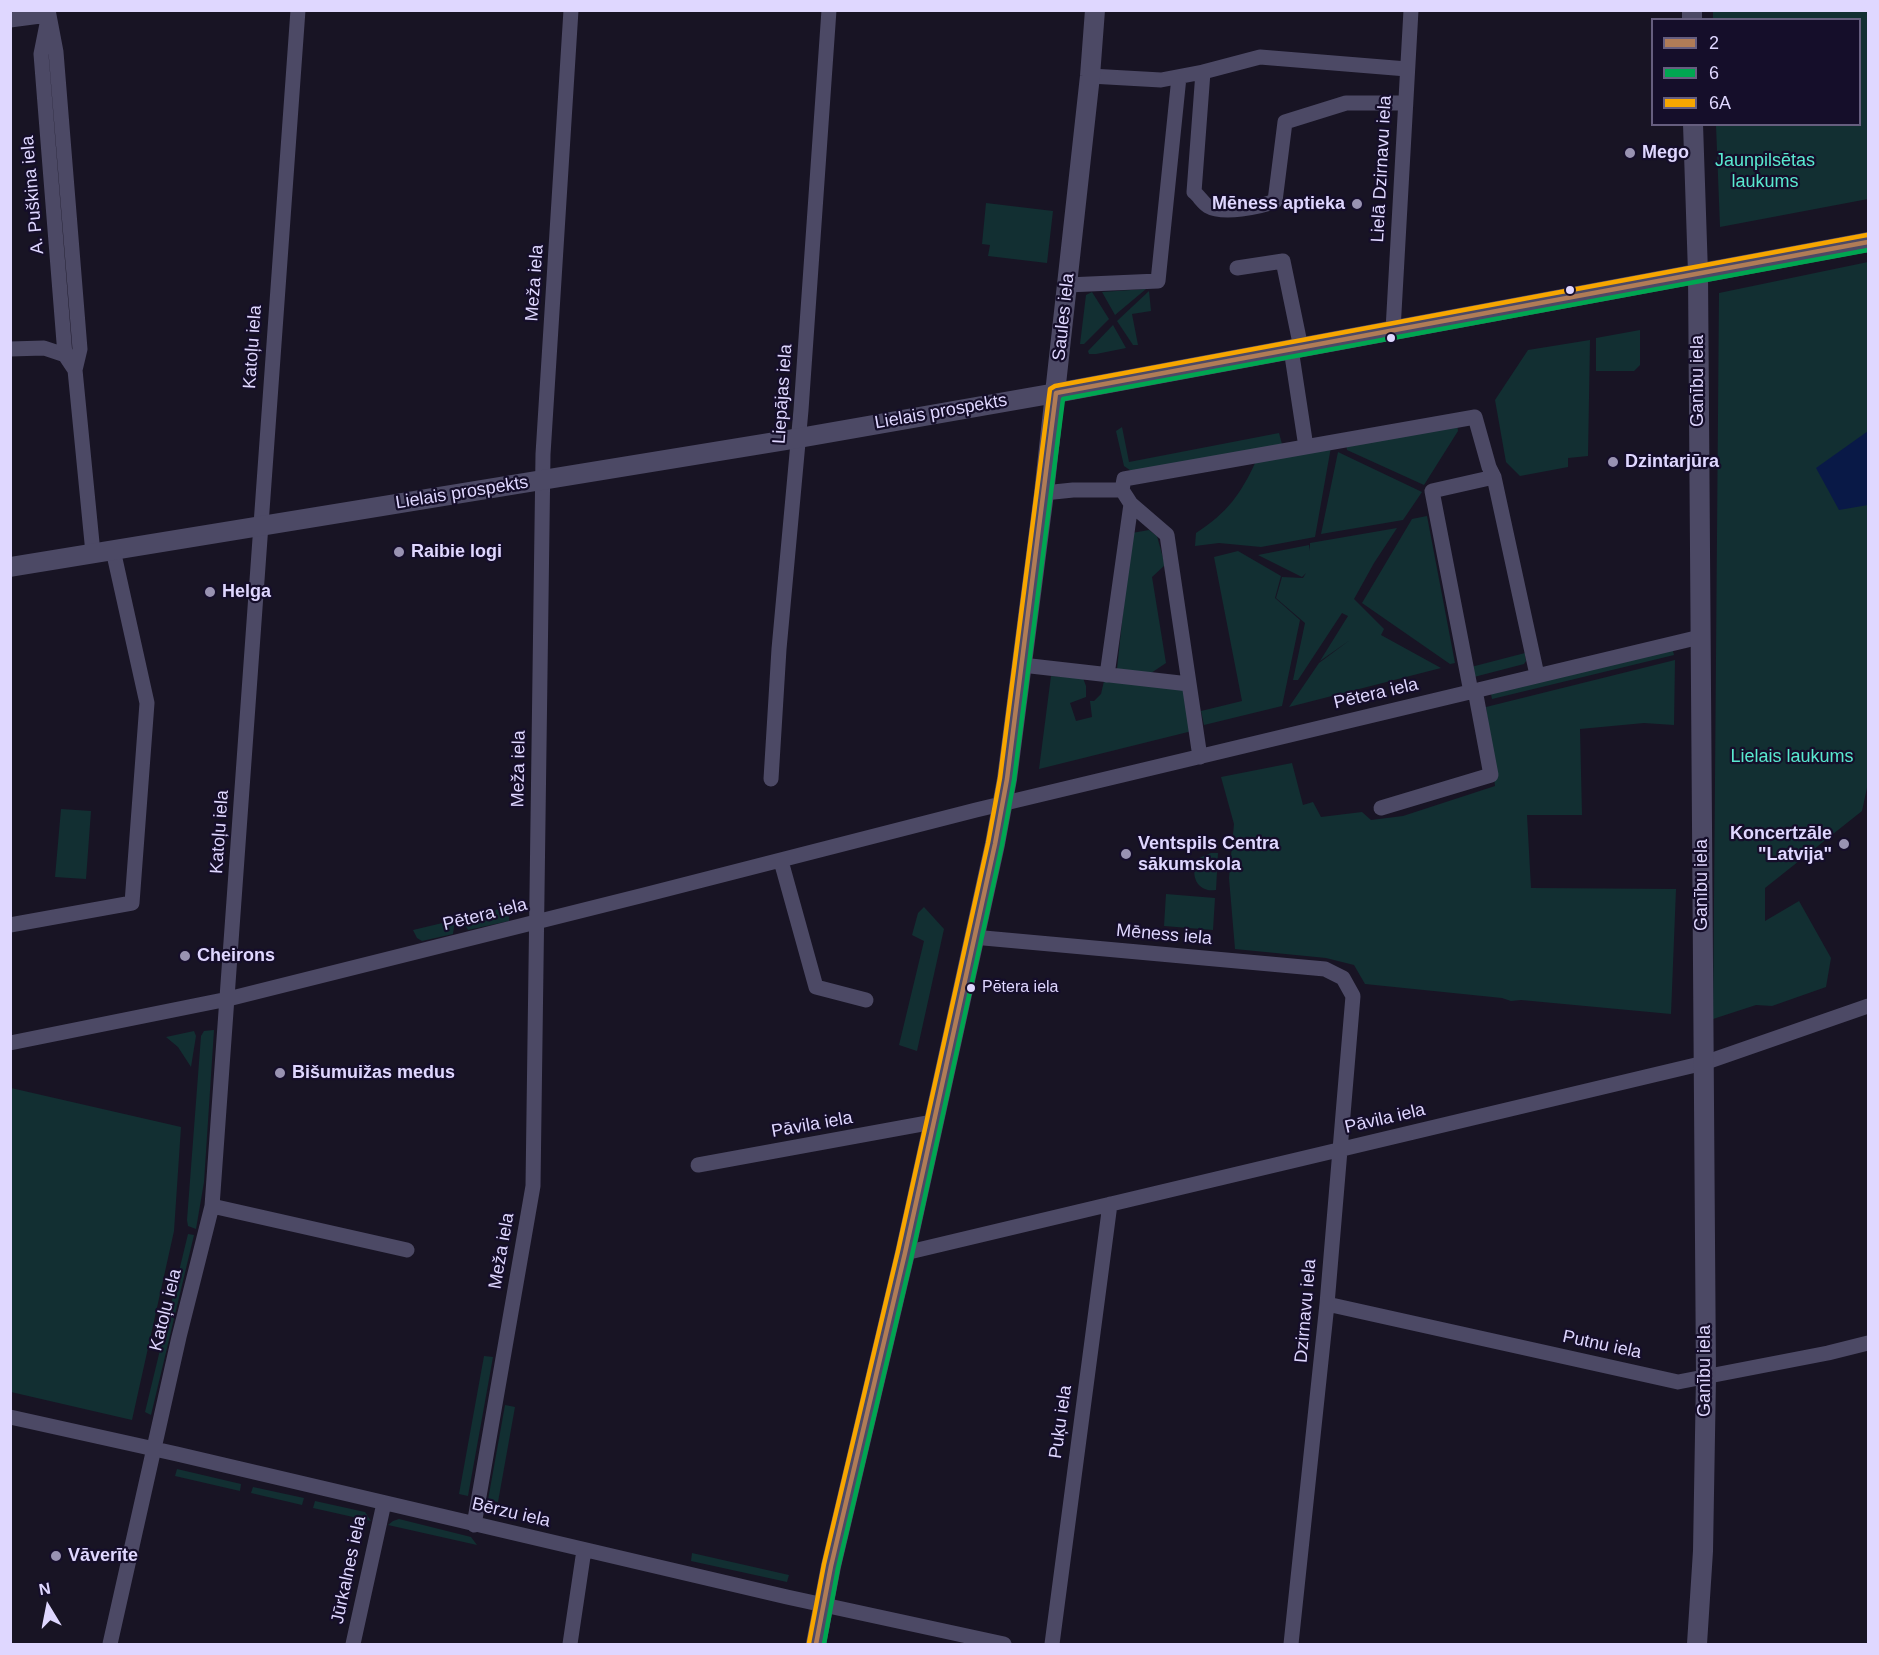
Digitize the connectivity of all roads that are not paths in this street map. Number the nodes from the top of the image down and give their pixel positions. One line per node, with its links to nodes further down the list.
1 (298, 10): 31 (street, Katoļu iela)
2 (571, 10): 27 (street, Meža iela)
3 (829, 10): 24 (street, Liepājas iela)
4 (1095, 10): 10 (street, Saules iela)
5 (1411, 10): 8 (street, Lielā Dzirnavu iela)
6 (48, 13): 7 (street); 21 (street, A. Puškina iela); 22 (street, A. Puškina iela)
7 (10, 20)
8 (1407, 69): 9 (street); 12 (street, Lielā Dzirnavu iela)
9 (1203, 72): 11 (street); 12 (street)
10 (1090, 76): 11 (street); 17 (street, Saules iela)
11 (1179, 77): 17 (street)
12 (1405, 103): 18 (street, Lielā Dzirnavu iela)
13 (1693, 126): 16 (street, Ganību iela)
14 (1869, 242): 16 (street, Lielais prospekts)
15 (1237, 268): 19 (street)
16 (1698, 273): 18 (street, Lielais prospekts); 35 (street, Ganību iela)
17 (1067, 285): 23 (street, Saules iela)
18 (1393, 330): 19 (street, Lielais prospekts)
19 (1296, 348): 23 (street, Lielais prospekts); 25 (street)
20 (10, 349): 21 (street)
21 (65, 355): 22 (street, A. Puškina iela)
22 (75, 370): 33 (street, A. Puškina iela)
23 (1056, 393): 24 (street, Lielais prospekts); 29 (street, Saules iela)
24 (799, 438): 27 (street, Lielais prospekts); 42 (street, Liepājas iela)
25 (1306, 447): 26 (street); 28 (street)
26 (1494, 477): 38 (street); 40 (street)
27 (543, 480): 31 (street, Lielais prospekts); 46 (street, Meža iela)
28 (1122, 490): 29 (street); 30 (street)
29 (1044, 493): 36 (street, Saules iela)
30 (1131, 504): 37 (street); 39 (street)
31 (261, 526): 32 (street, Lielais prospekts); 50 (street, Katoļu iela)
32 (113, 549): 33 (street, Lielais prospekts); 47 (street)
33 (93, 553): 34 (street, Lielais prospekts)
34 (10, 567)
35 (1700, 637): 38 (street, Pētera iela); 54 (street, Ganību iela)
36 (1022, 665): 37 (street); 43 (street, Saules iela)
37 (1107, 675): 39 (street)
38 (1537, 675): 40 (street, Pētera iela)
39 (1189, 684): 41 (street)
40 (1473, 691): 41 (street, Pētera iela); 44 (street)
41 (1200, 757): 43 (street, Pētera iela)
42 (771, 779)
43 (1002, 804): 45 (street, Pētera iela); 48 (street, Saules iela)
44 (1381, 808)
45 (782, 861): 46 (street, Pētera iela); 51 (street)
46 (537, 922): 50 (street, Pētera iela); 68 (street, Meža iela)
47 (10, 926)
48 (973, 938): 49 (street, Mēness iela); 55 (street, Saules iela)
49 (1347, 982): 56 (street, Dzirnavu iela)
50 (228, 999): 53 (street, Pētera iela); 59 (street, Katoļu iela)
51 (866, 1000)
52 (1869, 1006): 54 (street, Pāvila iela)
53 (10, 1043)
54 (1704, 1063): 56 (street, Pāvila iela); 64 (street, Ganību iela)
55 (933, 1122): 57 (street, Pāvila iela); 61 (street, Saules iela)
56 (1339, 1149): 58 (street, Pāvila iela); 62 (street, Dzirnavu iela)
57 (698, 1165)
58 (1110, 1204): 61 (street, Pāvila iela); 76 (street, Puķu iela)
59 (212, 1206): 60 (street); 66 (street, Katoļu iela)
60 (407, 1250)
61 (905, 1253): 70 (street, Saules iela)
62 (1327, 1304): 64 (street, Putnu iela); 77 (street, Dzirnavu iela)
63 (1869, 1343): 64 (street, Putnu iela)
64 (1706, 1377): 78 (street, Ganību iela)
65 (10, 1417): 66 (street, Bērzu iela)
66 (153, 1448): 67 (street, Bērzu iela); 71 (street, Katoļu iela)
67 (384, 1503): 68 (street, Bērzu iela); 72 (street, Jūrkalnes iela)
68 (474, 1524): 69 (street, Bērzu iela)
69 (584, 1550): 70 (street, Bērzu iela); 73 (street)
70 (823, 1605): 74 (street, Saules iela); 75 (street, Bērzu iela)
71 (110, 1644)
72 (353, 1644)
73 (570, 1644)
74 (816, 1644)
75 (1004, 1644)
76 (1052, 1644)
77 (1291, 1644)
78 (1697, 1644)

